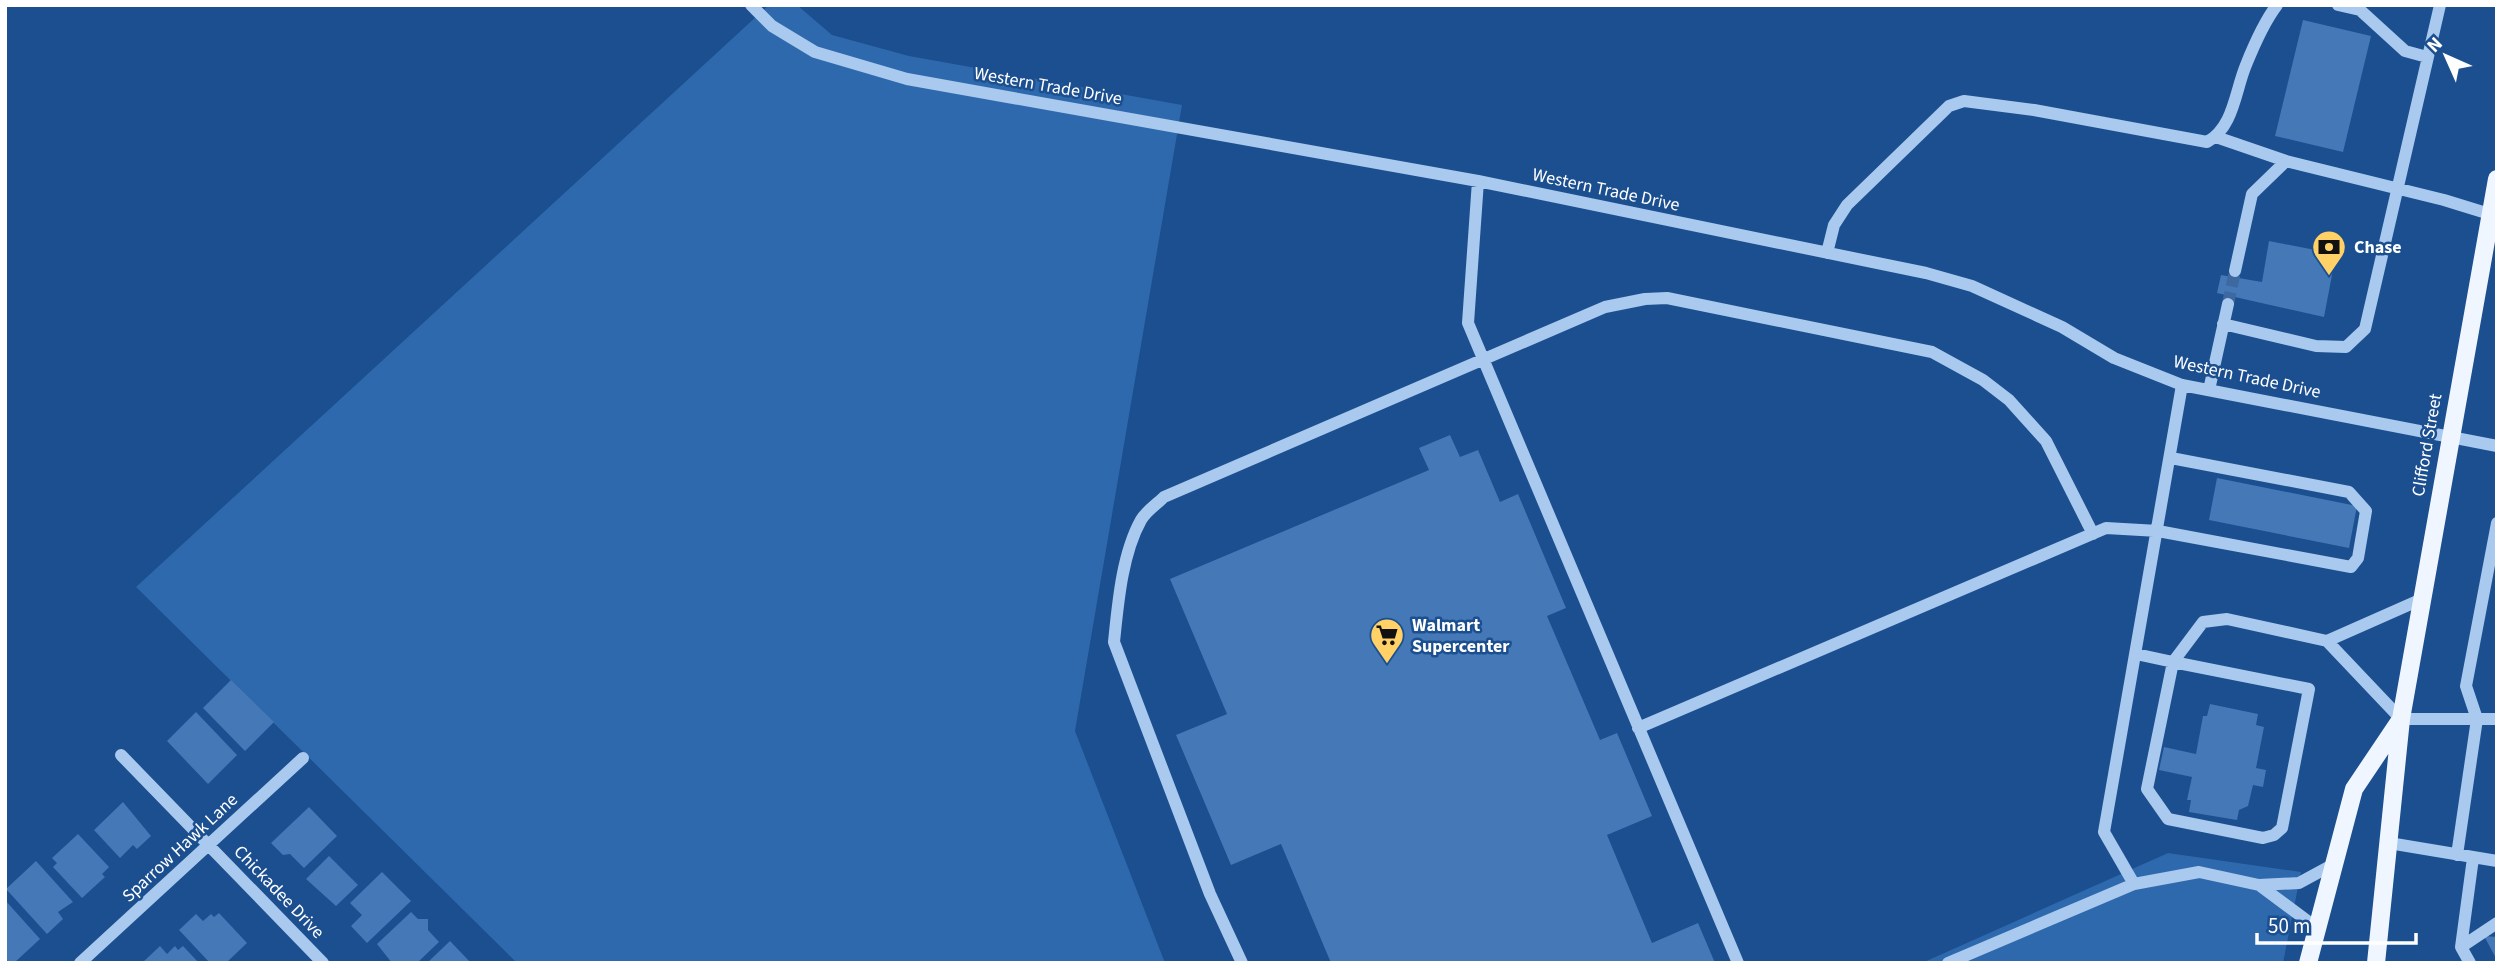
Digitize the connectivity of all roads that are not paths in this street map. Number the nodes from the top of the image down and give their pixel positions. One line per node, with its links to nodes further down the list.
1 (751, 5): 9 (street, Western Trade Drive)
2 (2277, 5): 6 (street)
3 (2338, 5): 5 (street)
4 (2440, 5): 5 (street)
5 (2427, 57): 10 (street)
6 (2216, 137): 7 (street); 12 (street)
7 (2286, 161): 10 (street); 13 (street)
8 (2497, 179): 11 (main road, Clifford Street)
9 (1478, 181): 12 (street, Western Trade Drive); 16 (street)
10 (2398, 188): 11 (street); 15 (street)
11 (2494, 215): 19 (main road, Clifford Street)
12 (1827, 253): 17 (street, Western Trade Drive)
13 (2235, 271)
14 (2228, 304): 15 (street)
15 (2223, 324): 18 (street)
16 (1484, 361): 24 (street); 32 (street); 48 (street)
17 (2182, 384): 18 (street, Western Trade Drive); 21 (street)
18 (2208, 390): 19 (street, Western Trade Drive)
19 (2450, 436): 20 (street, Western Trade Drive); 25 (main road, Clifford Street)
20 (2497, 446)
21 (2171, 458): 23 (street); 23 (street)
22 (2497, 523): 30 (street)
23 (2158, 531): 24 (street); 27 (street)
24 (2093, 534): 32 (street)
25 (2422, 599): 26 (street); 29 (main road, Clifford Street)
26 (2327, 641): 28 (street); 29 (street)
27 (2136, 654): 28 (street); 41 (street)
28 (2173, 662): 28 (street)
29 (2401, 719): 30 (street); 35 (main road, Clifford Street); 40 (main road, Clifford Street)
30 (2477, 719): 31 (street); 37 (street)
31 (2497, 719)
32 (1638, 728): 49 (street)
33 (121, 755): 36 (street, Chickadee Drive)
34 (303, 758): 36 (street, Sparrow Hawk Lane)
35 (2389, 844): 37 (street); 52 (main road, Clifford Street)
36 (210, 845): 46 (street, Sparrow Hawk Lane); 47 (street, Chickadee Drive)
37 (2457, 855): 38 (street)
38 (2473, 858): 39 (street); 45 (street)
39 (2497, 861)
40 (2334, 864): 42 (street); 44 (main road, Clifford Street)
41 (2134, 884): 42 (street); 50 (street)
42 (2259, 885): 44 (street)
43 (2497, 923): 45 (street)
44 (2317, 928): 51 (main road, Clifford Street)
45 (2461, 947): 53 (street)
46 (80, 963)
47 (324, 963)
48 (1242, 963)
49 (1738, 963)
50 (1948, 963)
51 (2308, 963)
52 (2376, 963)
53 (2470, 963)

